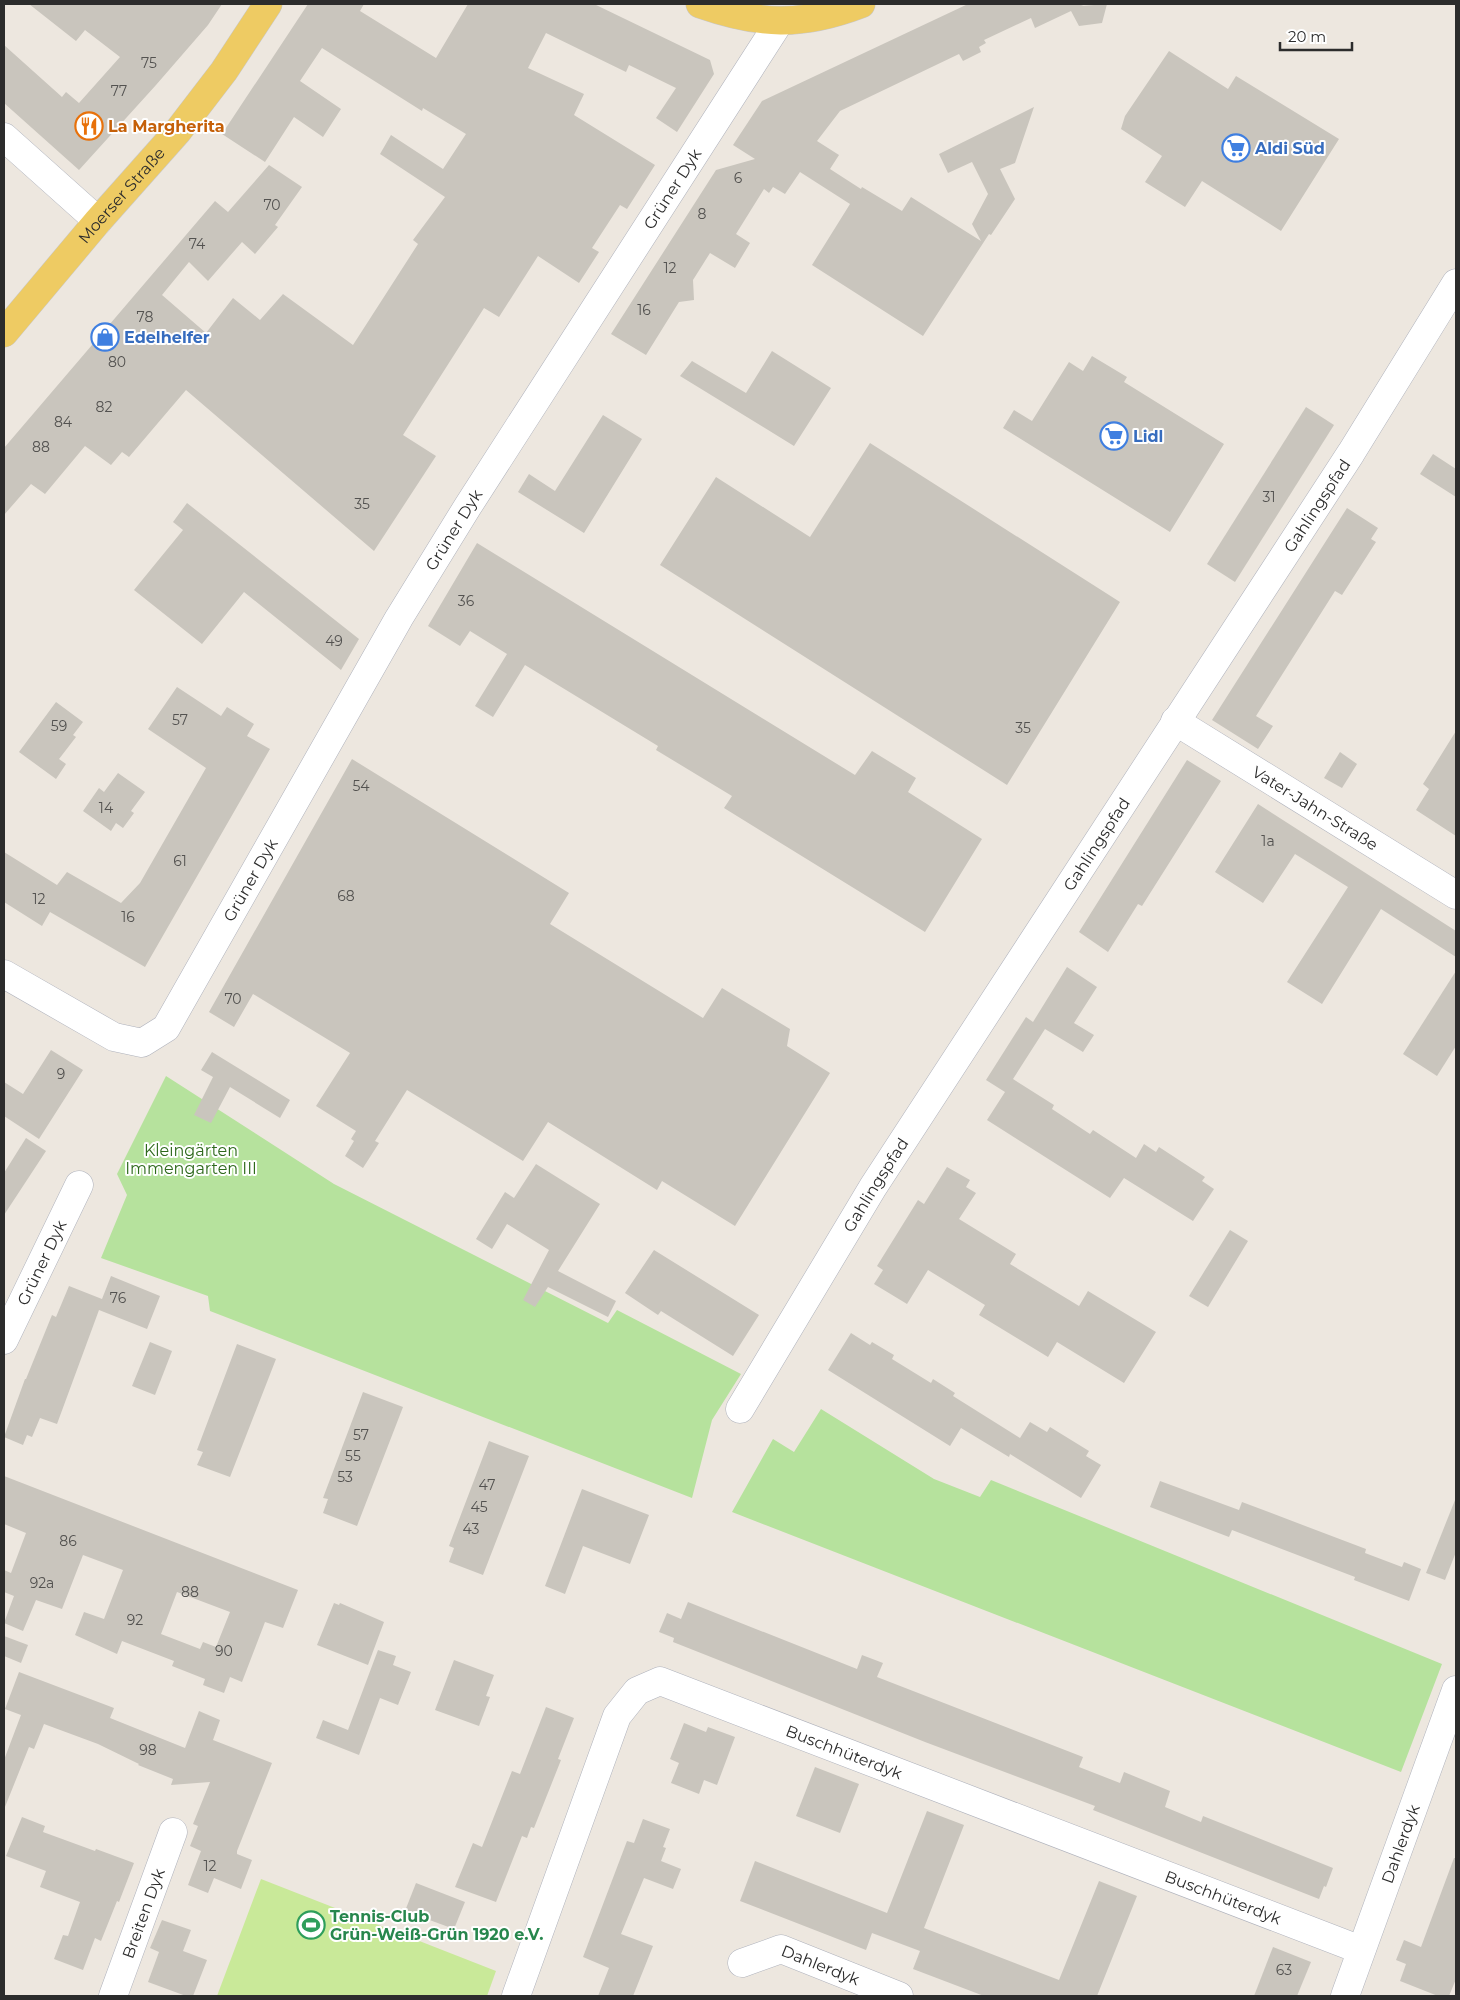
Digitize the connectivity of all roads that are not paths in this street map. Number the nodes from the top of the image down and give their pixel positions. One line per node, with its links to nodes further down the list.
1 (268, 4): 6 (main road, Moerser Straße)
2 (700, 4): 4 (main road)
3 (861, 4): 4 (main road)
4 (780, 21): 11 (street, Grüner Dyk)
5 (4, 137): 6 (street)
6 (98, 221): 8 (main road, Moerser Straße)
7 (1456, 283): 9 (street, Gahlingspfad)
8 (4, 333)
9 (1175, 722): 10 (street, Vater-Jahn-Straße); 14 (street, Gahlingspfad)
10 (1456, 895)
11 (4, 974)
12 (79, 1185): 13 (street, Grüner Dyk)
13 (4, 1340)
14 (740, 1409)
15 (1456, 1690): 17 (street, Dahlerdyk)
16 (173, 1832): 19 (street, Breiten Dyk)
17 (1361, 1950): 20 (street, Buschhüterdyk); 22 (street, Dahlerdyk)
18 (742, 1963): 21 (street, Dahlerdyk)
19 (113, 1996)
20 (516, 1996)
21 (899, 1996)
22 (1346, 1996)

